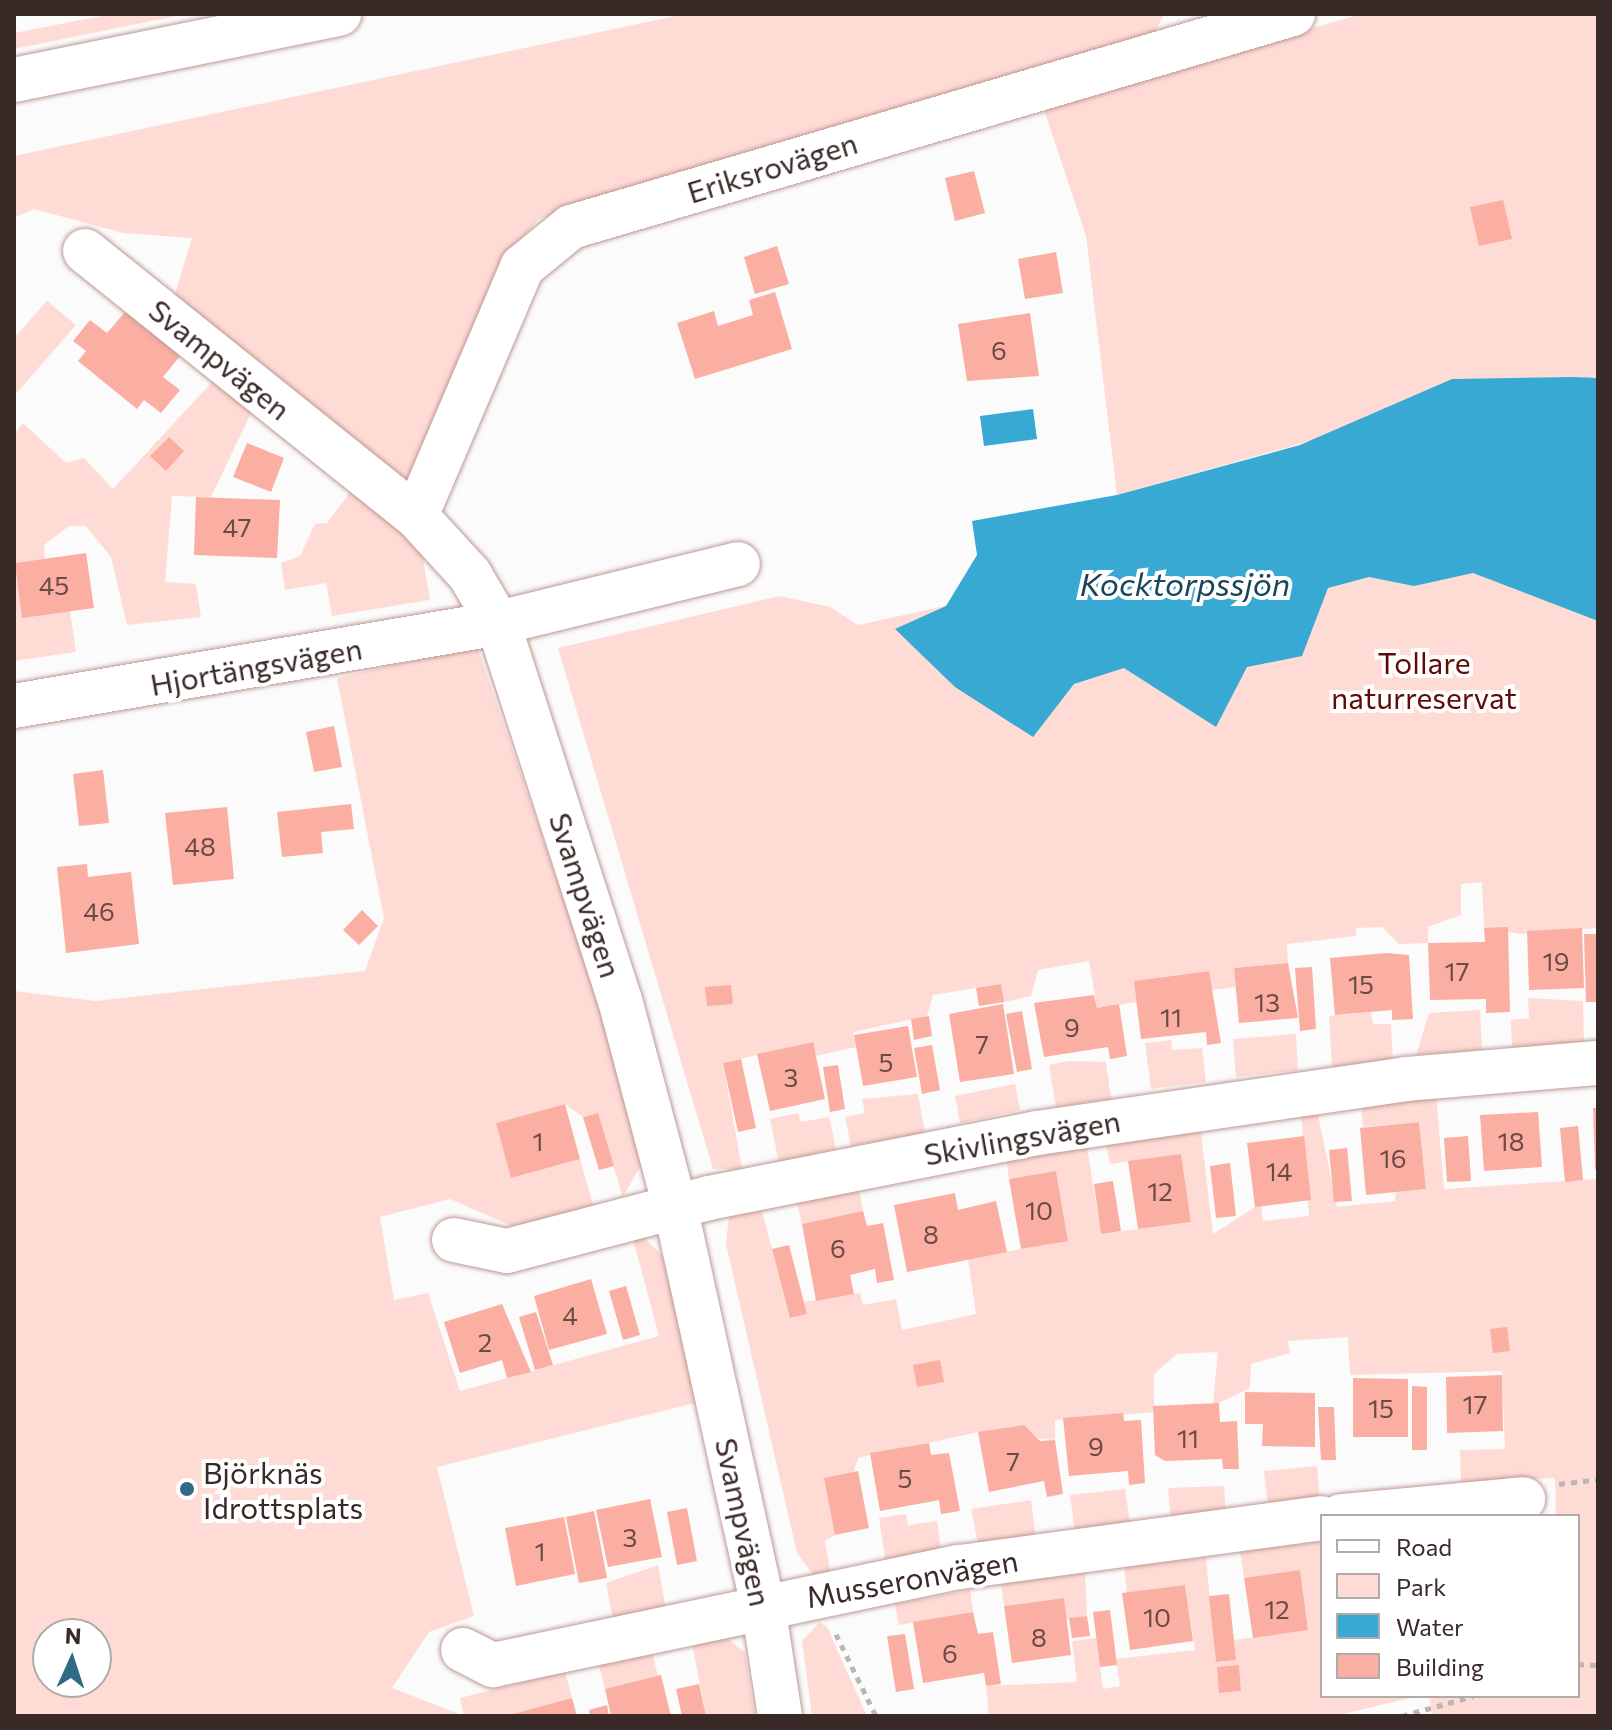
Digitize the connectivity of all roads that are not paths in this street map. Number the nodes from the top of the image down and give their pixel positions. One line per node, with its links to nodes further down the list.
1 (339, 14): 3 (main road)
2 (1293, 14): 5 (main road, Eriksrovägen)
3 (14, 80)
4 (85, 251): 5 (main road, Svampvägen)
5 (416, 516): 7 (main road, Svampvägen)
6 (738, 564): 7 (main road, Hjortängsvägen)
7 (498, 623): 8 (main road, Hjortängsvägen); 10 (main road, Svampvägen)
8 (14, 706)
9 (1598, 1063): 10 (main road, Skivlingsvägen)
10 (675, 1206): 11 (main road, Skivlingsvägen); 15 (main road, Svampvägen)
11 (454, 1240)
12 (1523, 1499): 13 (main road)
13 (1362, 1514)
14 (1320, 1518): 15 (main road, Musseronvägen)
15 (763, 1605): 16 (main road, Musseronvägen); 17 (main road, Svampvägen)
16 (463, 1650)
17 (780, 1716)

